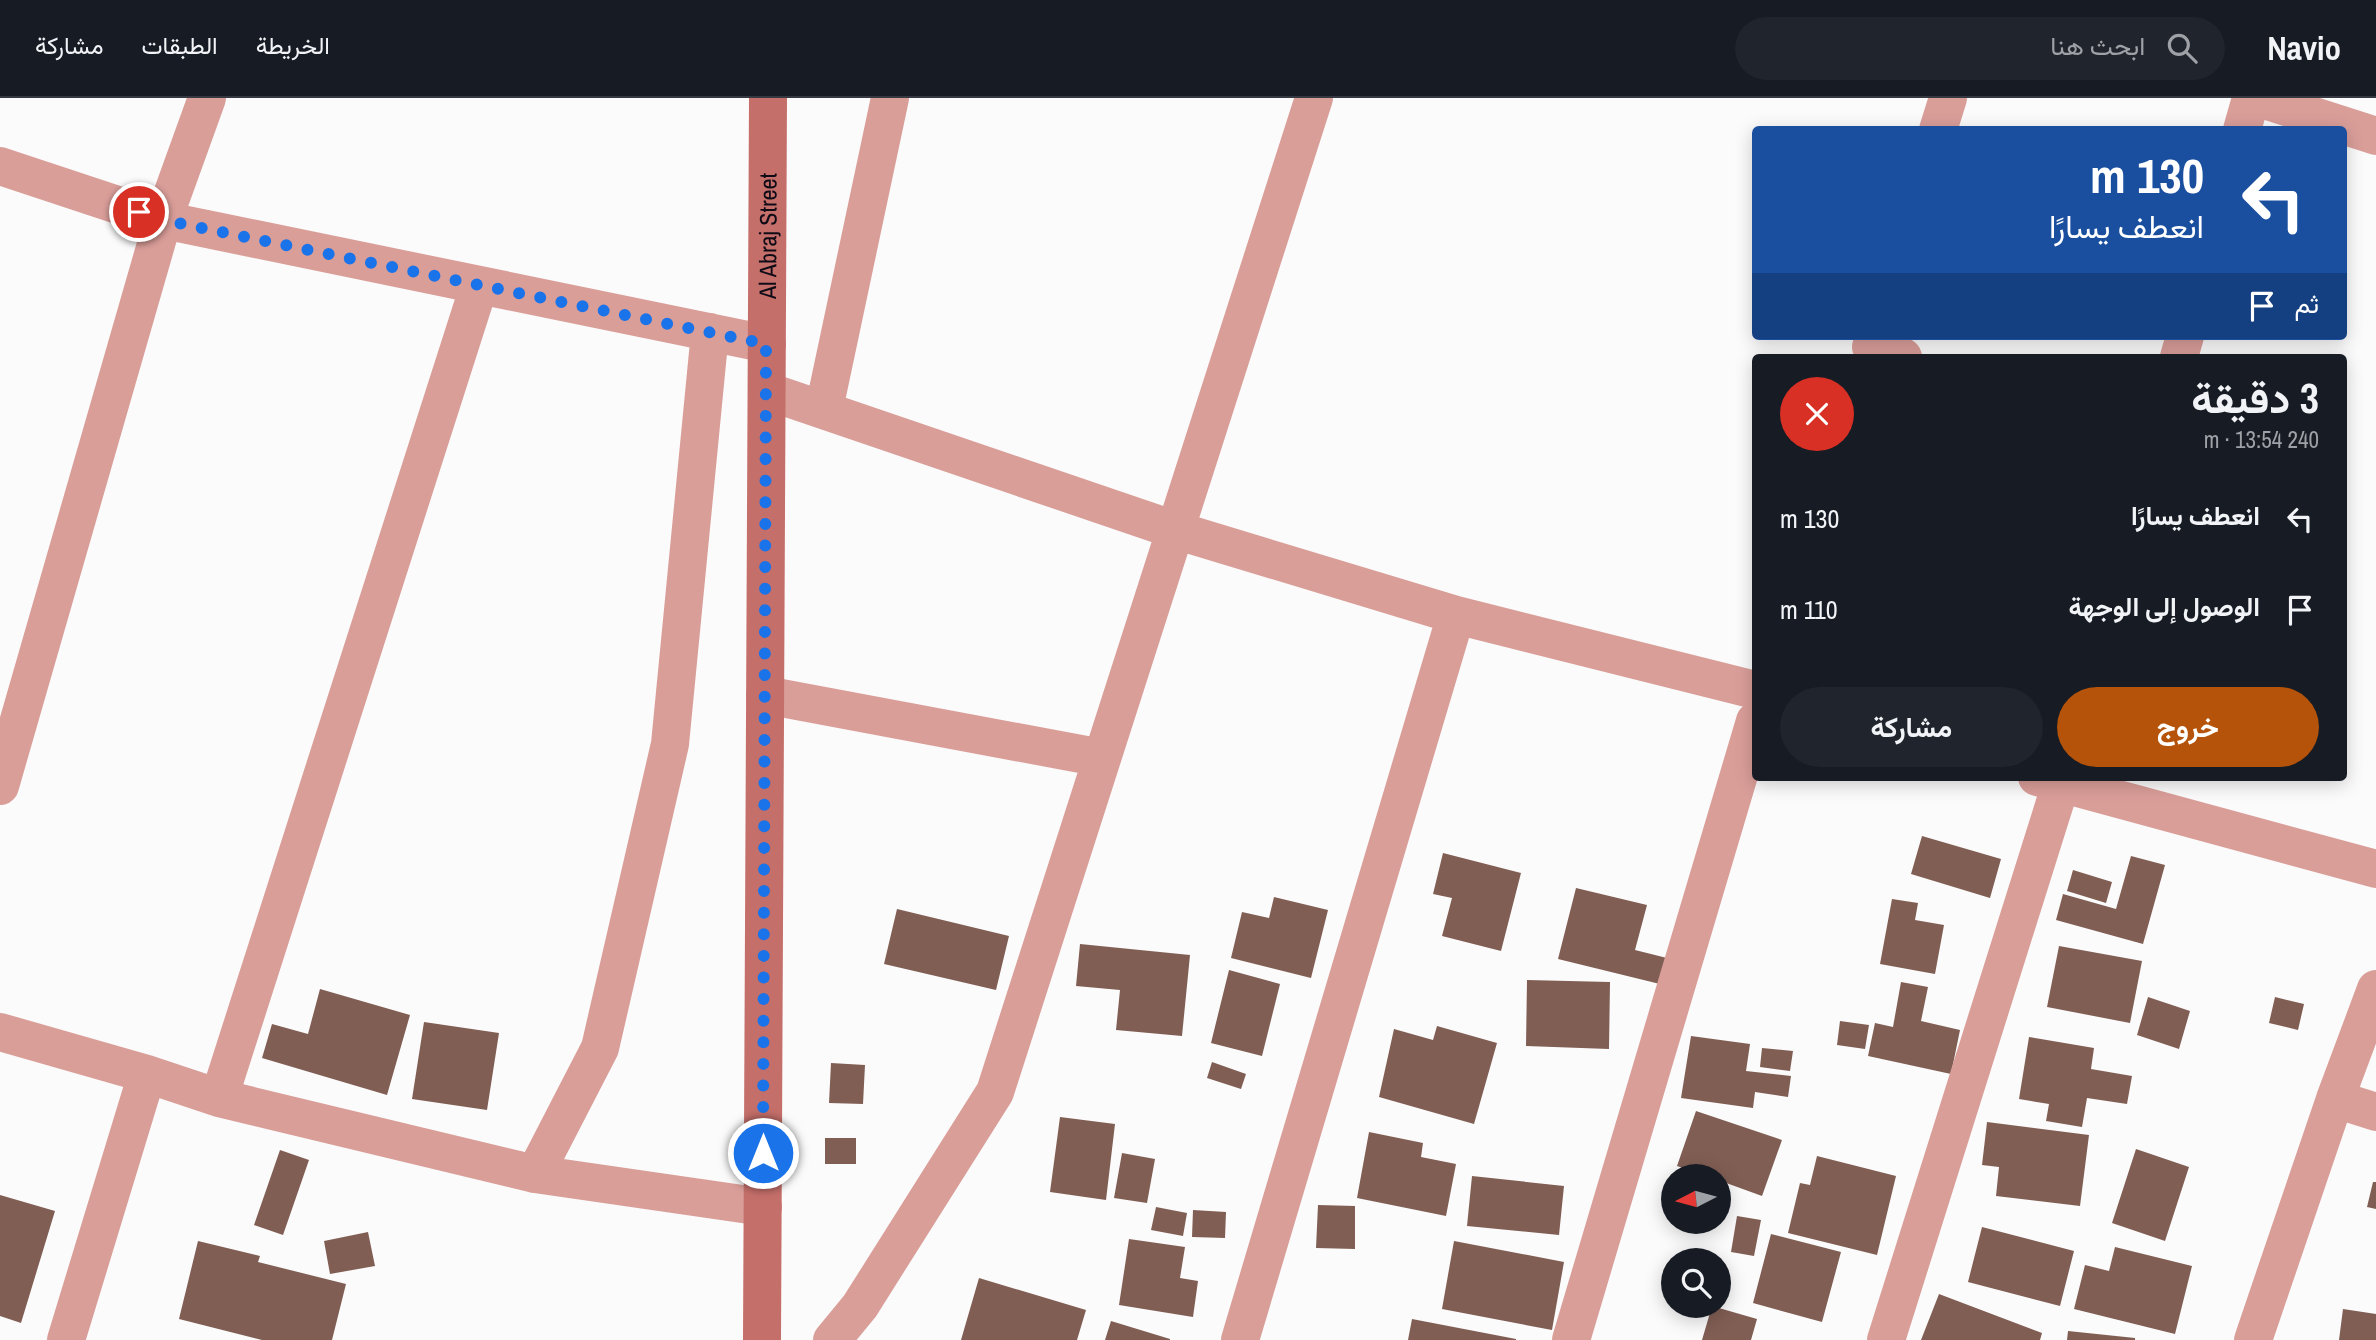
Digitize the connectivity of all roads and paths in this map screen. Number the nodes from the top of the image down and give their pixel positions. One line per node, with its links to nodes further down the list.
1 (207, 98): 14 (street)
2 (768, 98): 17 (street, Al Abraj Street)
3 (890, 98): 19 (street)
4 (1314, 98): 20 (street)
5 (1948, 98): 8 (street)
6 (2251, 98): 9 (street)
7 (2258, 98): 10 (street)
8 (1939, 126)
9 (2243, 126)
10 (2345, 126)
11 (2347, 127): 12 (street)
12 (2376, 136)
13 (0, 166): 14 (street)
14 (163, 220): 15 (street); 28 (street)
15 (479, 286): 16 (street); 33 (street)
16 (710, 332): 17 (street); 36 (street)
17 (766, 344): 18 (street, Al Abraj Street)
18 (767, 391): 19 (street); 23 (street, Al Abraj Street)
19 (824, 408): 20 (street)
20 (1175, 530): 21 (street); 25 (street)
21 (1456, 615): 22 (street); 41 (street)
22 (1752, 689)
23 (765, 695): 25 (street); 37 (street, Al Abraj Street)
24 (1752, 731): 42 (street)
25 (1102, 758): 40 (street)
26 (2053, 781): 43 (street)
27 (2057, 781): 29 (street)
28 (0, 786)
29 (2376, 869)
30 (2376, 989): 34 (street)
31 (0, 1032): 32 (street)
32 (147, 1074): 33 (street); 38 (street)
33 (219, 1098): 36 (street)
34 (2335, 1099): 35 (street); 44 (street)
35 (2376, 1112)
36 (535, 1174): 37 (street)
37 (763, 1208): 39 (street, Al Abraj Street)
38 (66, 1340)
39 (762, 1340)
40 (832, 1340)
41 (1240, 1340)
42 (1571, 1340)
43 (1886, 1340)
44 (2253, 1340)

